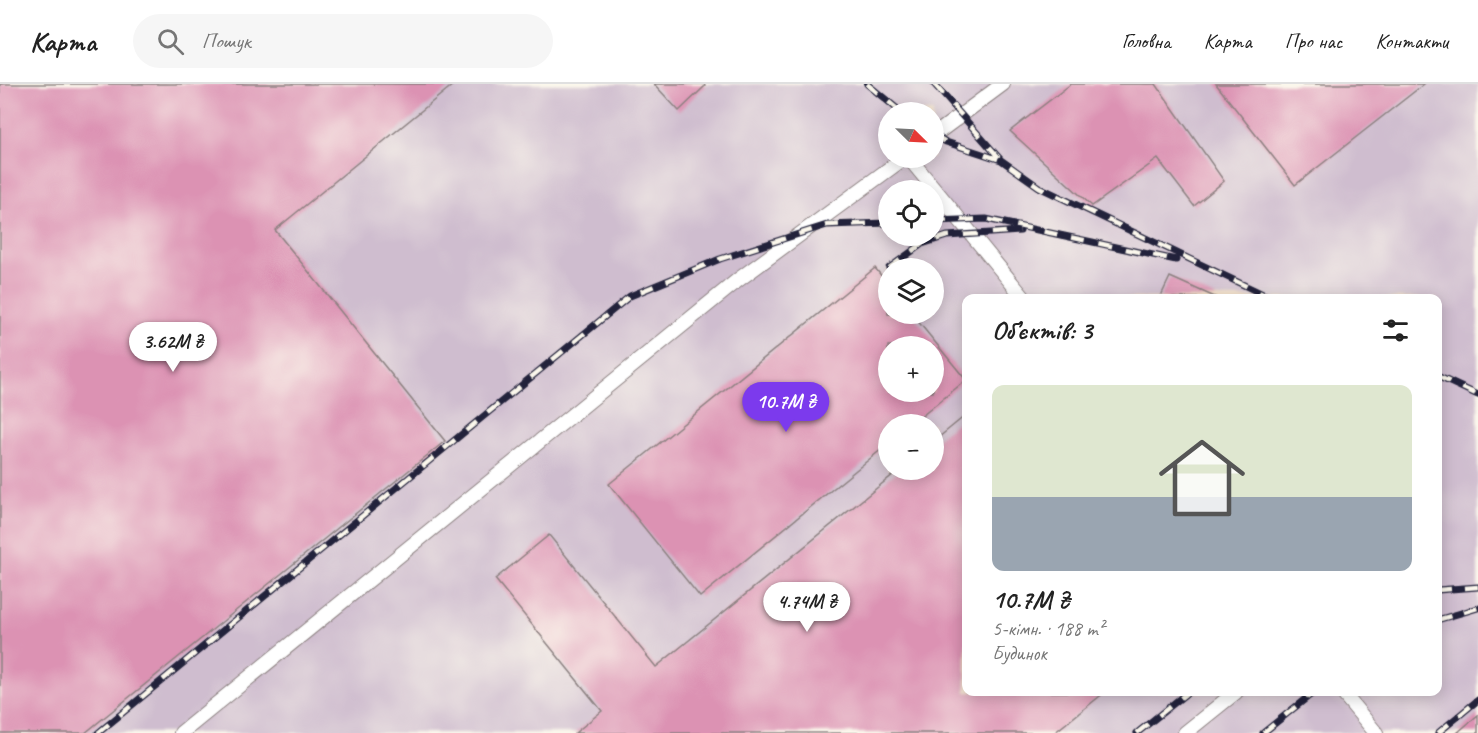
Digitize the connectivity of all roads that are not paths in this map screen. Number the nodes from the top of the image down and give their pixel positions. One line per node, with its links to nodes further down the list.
1 (1003, 84): 2 (lane)
2 (944, 128)
3 (890, 168): 8 (lane)
4 (917, 168): 5 (lane)
5 (1021, 294)
6 (1231, 696): 9 (lane)
7 (1345, 696): 10 (lane)
8 (189, 731)
9 (1185, 733)
10 (1376, 733)

